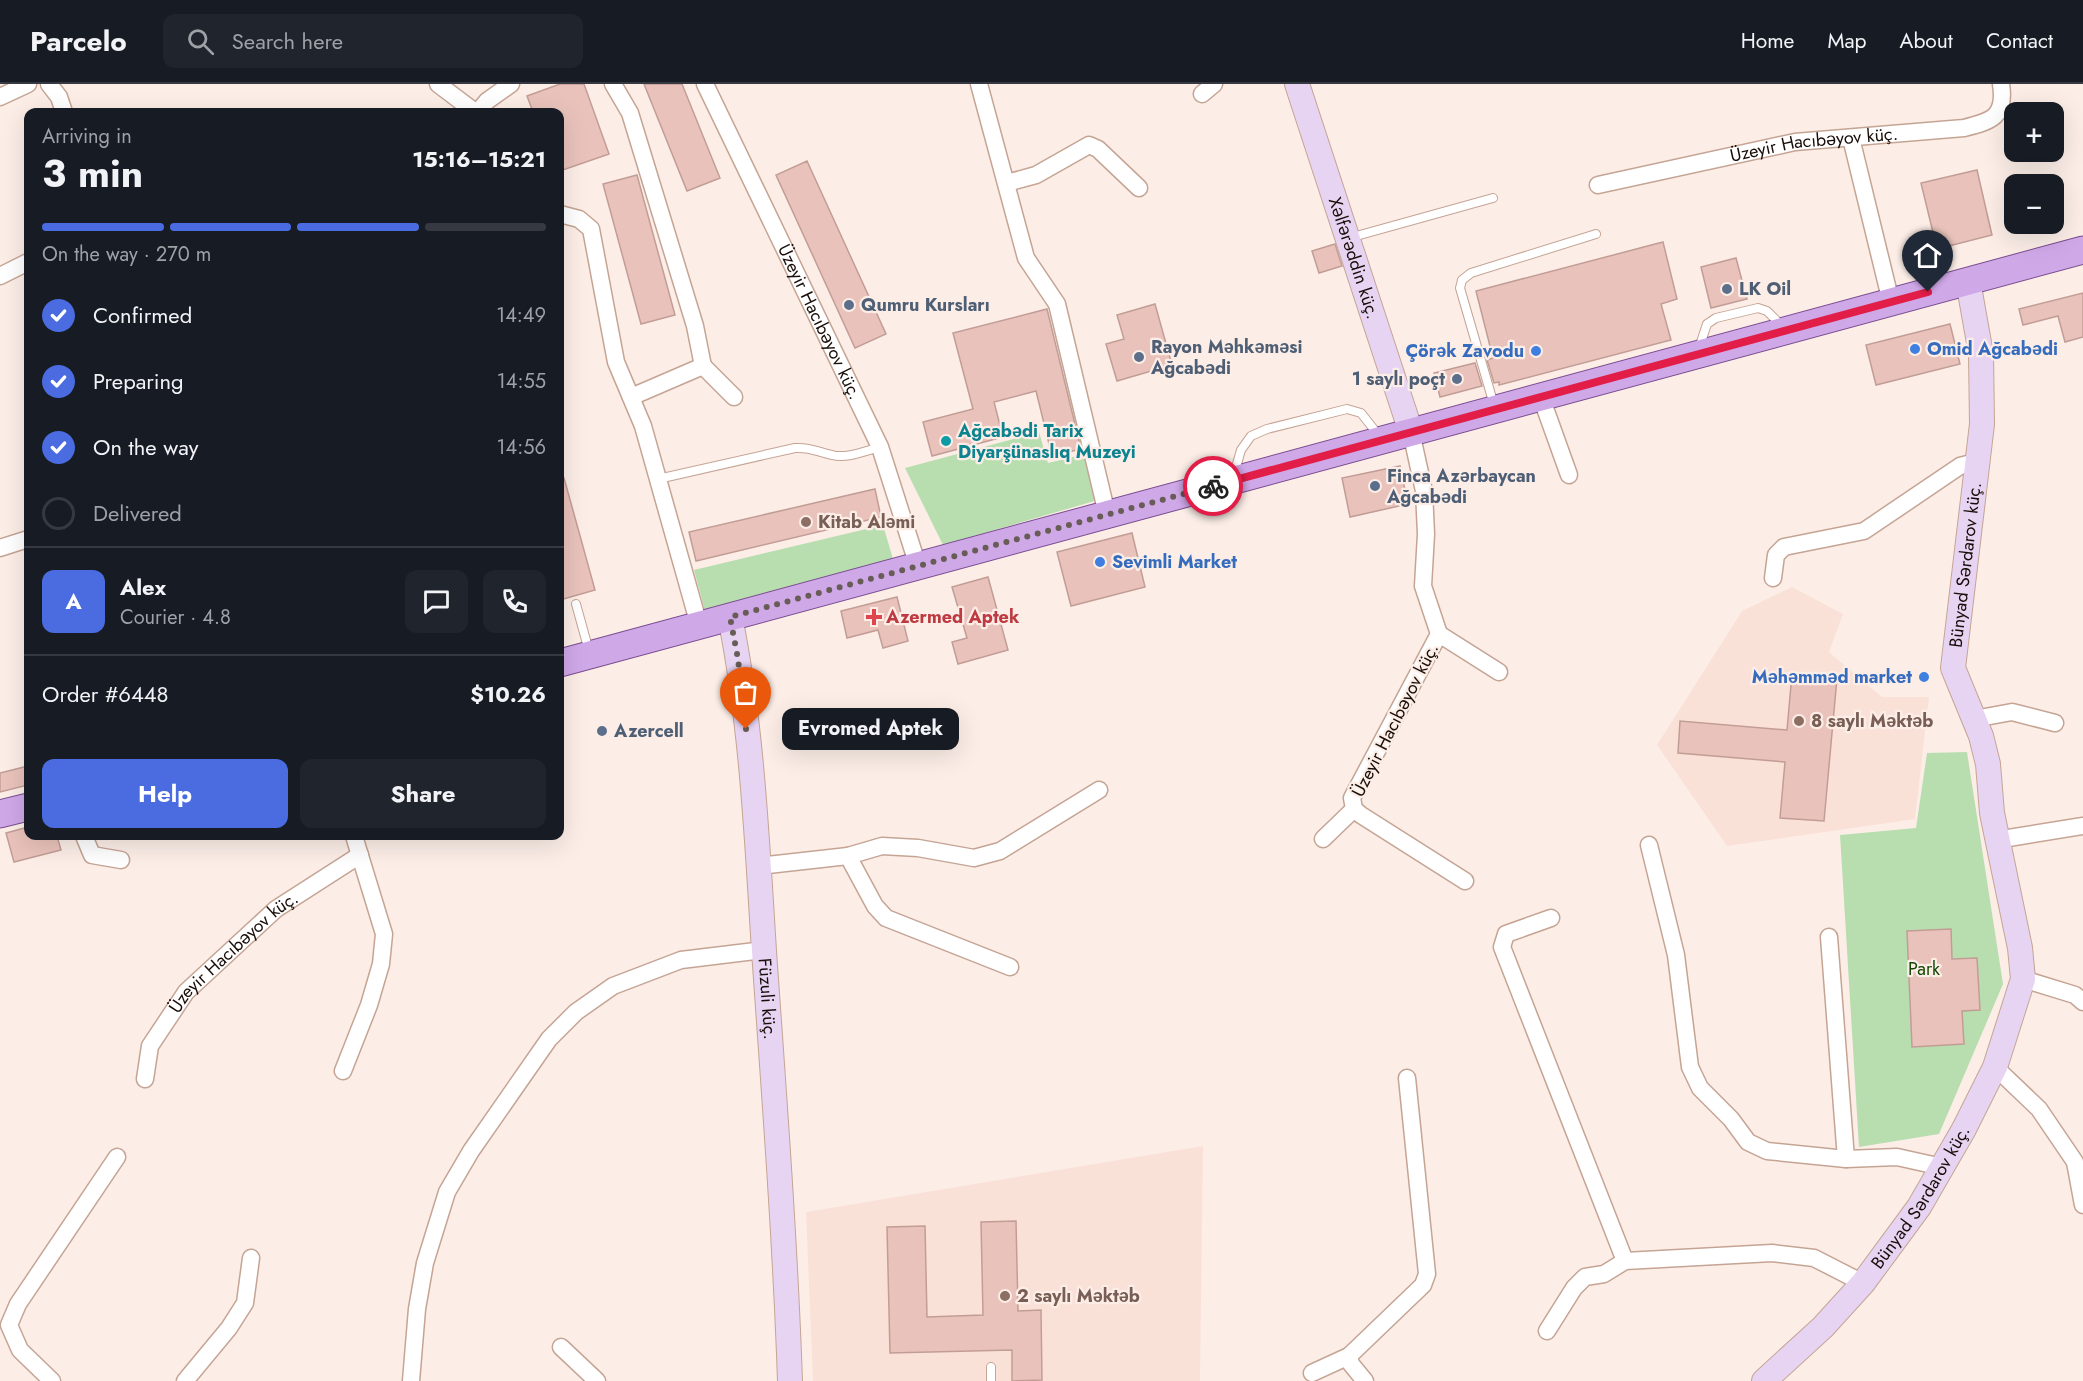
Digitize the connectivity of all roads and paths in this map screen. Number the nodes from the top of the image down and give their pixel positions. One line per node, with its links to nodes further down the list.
1 (28, 84): 10 (street)
2 (49, 84): 11 (street)
3 (438, 84): 12 (street)
4 (511, 84): 13 (street)
5 (613, 84): 27 (street)
6 (705, 84): 34 (street, Üzeyir Hacıbəyov küç.)
7 (979, 84): 15 (street)
8 (1297, 84): 21 (street, Xəlfərəddin küç.)
9 (2001, 84): 14 (street, Üzeyir Hacıbəyov küç.)
10 (0, 97)
11 (63, 108)
12 (471, 108)
13 (480, 108)
14 (1851, 138): 16 (street, Üzeyir Hacıbəyov küç.); 26 (street)
15 (1007, 183): 17 (street); 39 (street)
16 (1599, 185)
17 (1139, 188)
18 (1493, 198): 21 (lane)
19 (564, 215): 28 (street)
20 (1596, 234): 31 (lane)
21 (1347, 239): 32 (street, Xəlfərəddin küç.)
22 (2083, 250): 25 (main road)
23 (24, 264): 24 (street)
24 (0, 276)
25 (1968, 281): 26 (main road); 35 (street, Bünyad Sərdarov küç.)
26 (1891, 302): 30 (main road)
27 (703, 366): 28 (street); 29 (street)
28 (631, 397): 37 (street)
29 (734, 397)
30 (1541, 397): 31 (main road); 36 (street)
31 (1495, 409): 32 (main road)
32 (1411, 432): 33 (main road); 47 (street, Üzeyir Hacıbəyov küç.)
33 (1382, 440): 38 (main road); 38 (lane)
34 (880, 447): 37 (lane); 42 (street, Üzeyir Hacıbəyov küç.)
35 (1979, 461): 43 (street); 51 (street, Bünyad Sərdarov küç.)
36 (1569, 475)
37 (657, 479): 46 (street)
38 (1232, 480): 39 (main road)
39 (1107, 514): 42 (main road)
40 (24, 540): 41 (street)
41 (0, 548)
42 (918, 566): 45 (main road)
43 (1773, 578)
44 (576, 604): 48 (lane)
45 (730, 617): 46 (main road); 66 (street, Füzuli küç.)
46 (699, 625): 48 (main road)
47 (1438, 634): 50 (street); 55 (street, Üzeyir Hacıbəyov küç.)
48 (590, 654): 49 (main road)
49 (564, 662)
50 (1499, 672)
51 (1974, 718): 52 (street); 61 (street, Bünyad Sərdarov küç.)
52 (2055, 723)
53 (1099, 790): 64 (street)
54 (24, 808): 56 (main road)
55 (1354, 808): 58 (street); 67 (street, Üzeyir Hacıbəyov küç.)
56 (0, 814)
57 (2083, 826): 61 (street)
58 (1323, 838)
59 (86, 840): 65 (street)
60 (355, 840): 63 (street)
61 (1996, 840): 72 (street, Bünyad Sərdarov küç.)
62 (1649, 845): 79 (street)
63 (360, 855): 75 (street); 77 (street, Üzeyir Hacıbəyov küç.)
64 (848, 856): 66 (street); 71 (street)
65 (121, 860)
66 (759, 866): 70 (street, Füzuli küç.)
67 (1465, 881)
68 (1551, 918): 83 (street)
69 (1829, 937): 79 (street)
70 (764, 950): 92 (street); 94 (street, Füzuli küç.)
71 (1010, 967)
72 (2023, 979): 73 (street); 74 (street, Bünyad Sərdarov küç.)
73 (2083, 1002)
74 (1995, 1067): 80 (street, Bünyad Sərdarov küç.); 81 (street)
75 (343, 1071)
76 (1407, 1078): 87 (street)
77 (145, 1079)
78 (117, 1158): 90 (street)
79 (1846, 1159): 80 (street)
80 (1942, 1167): 84 (street, Bünyad Sərdarov küç.)
81 (2083, 1205)
82 (251, 1258): 91 (street)
83 (1624, 1261): 84 (street); 85 (street)
84 (1863, 1283): 97 (street, Bünyad Sərdarov küç.)
85 (1547, 1331)
86 (561, 1347): 93 (street)
87 (1349, 1356): 89 (street); 96 (street)
88 (991, 1367): 95 (lane)
89 (1311, 1373)
90 (51, 1381)
91 (185, 1381)
92 (411, 1381)
93 (597, 1381)
94 (790, 1381)
95 (991, 1381)
96 (1365, 1381)
97 (1764, 1381)

